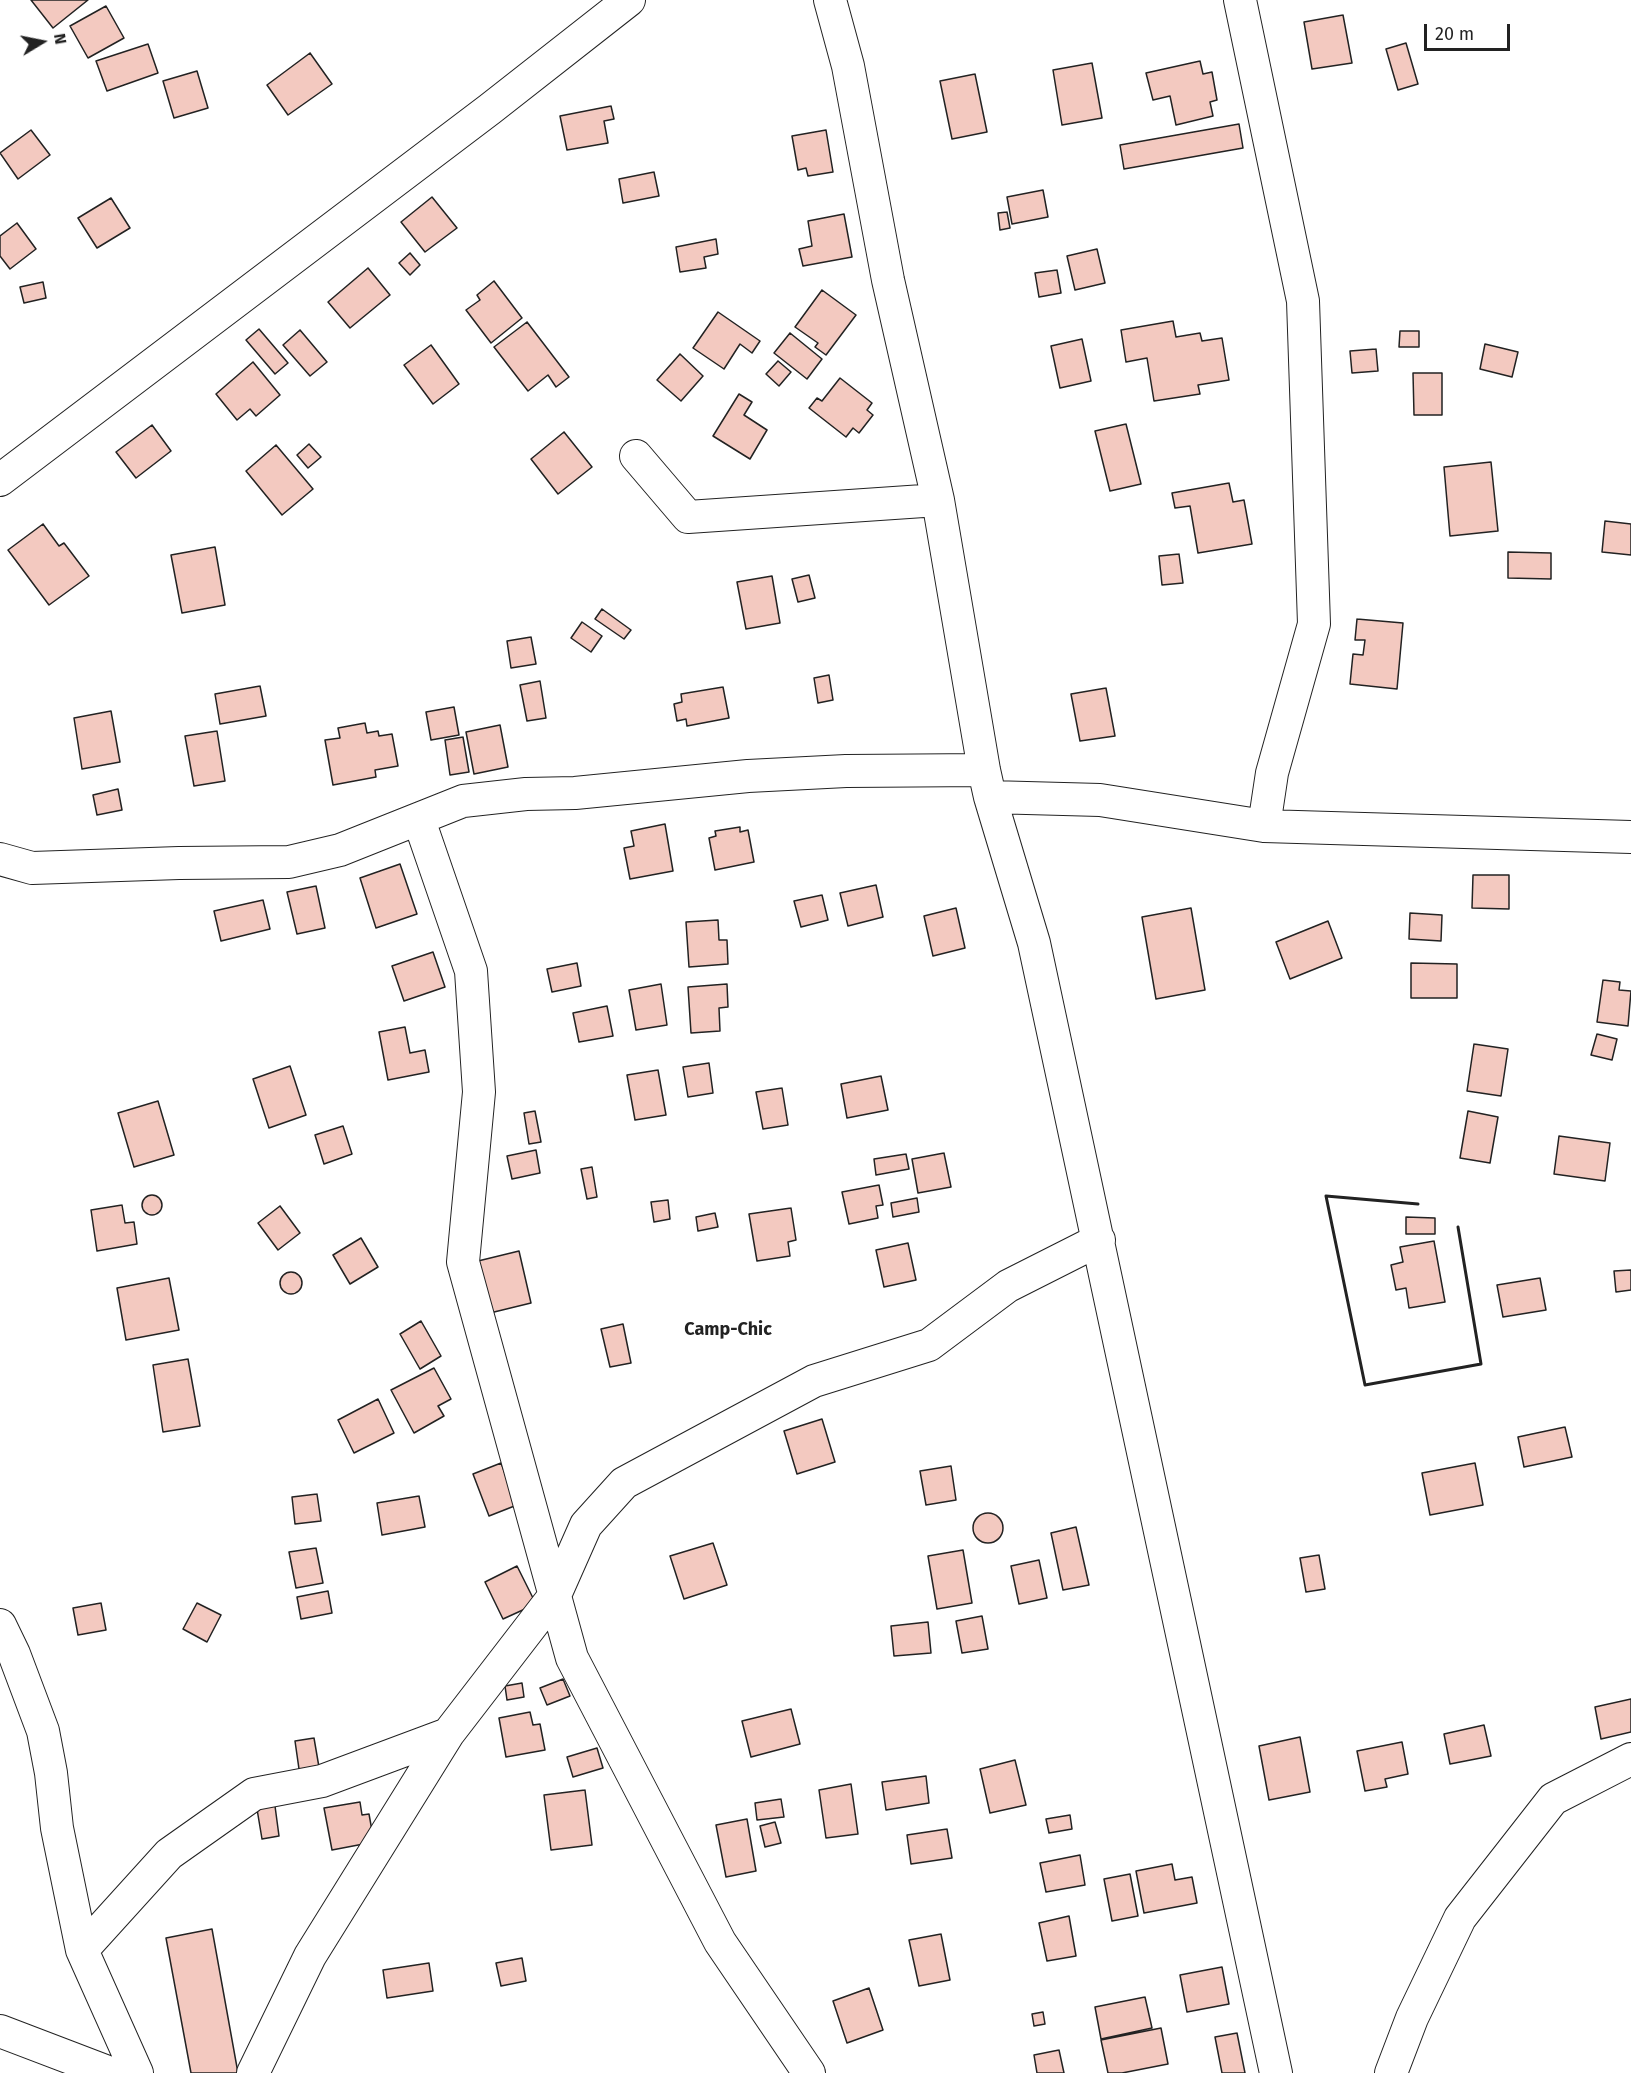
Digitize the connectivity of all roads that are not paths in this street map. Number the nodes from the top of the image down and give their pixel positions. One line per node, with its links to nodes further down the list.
1 (629, 0): 5 (street)
2 (830, 0): 6 (street)
3 (1240, 0): 9 (street)
4 (636, 456): 6 (street)
5 (0, 480)
6 (938, 500): 7 (street)
7 (987, 783): 8 (street); 9 (street); 12 (street)
8 (419, 820): 11 (street); 13 (street)
9 (1264, 826): 10 (street)
10 (1631, 837)
11 (0, 859)
12 (1099, 1240): 13 (street); 23 (street)
13 (555, 1595): 15 (street); 22 (street)
14 (0, 1625): 17 (street)
15 (448, 1734): 17 (street); 21 (street)
16 (1631, 1759): 24 (street)
17 (82, 1950): 20 (street)
18 (0, 2031): 19 (street)
19 (110, 2073)
20 (137, 2073)
21 (253, 2073)
22 (809, 2073)
23 (1276, 2073)
24 (1391, 2073)

